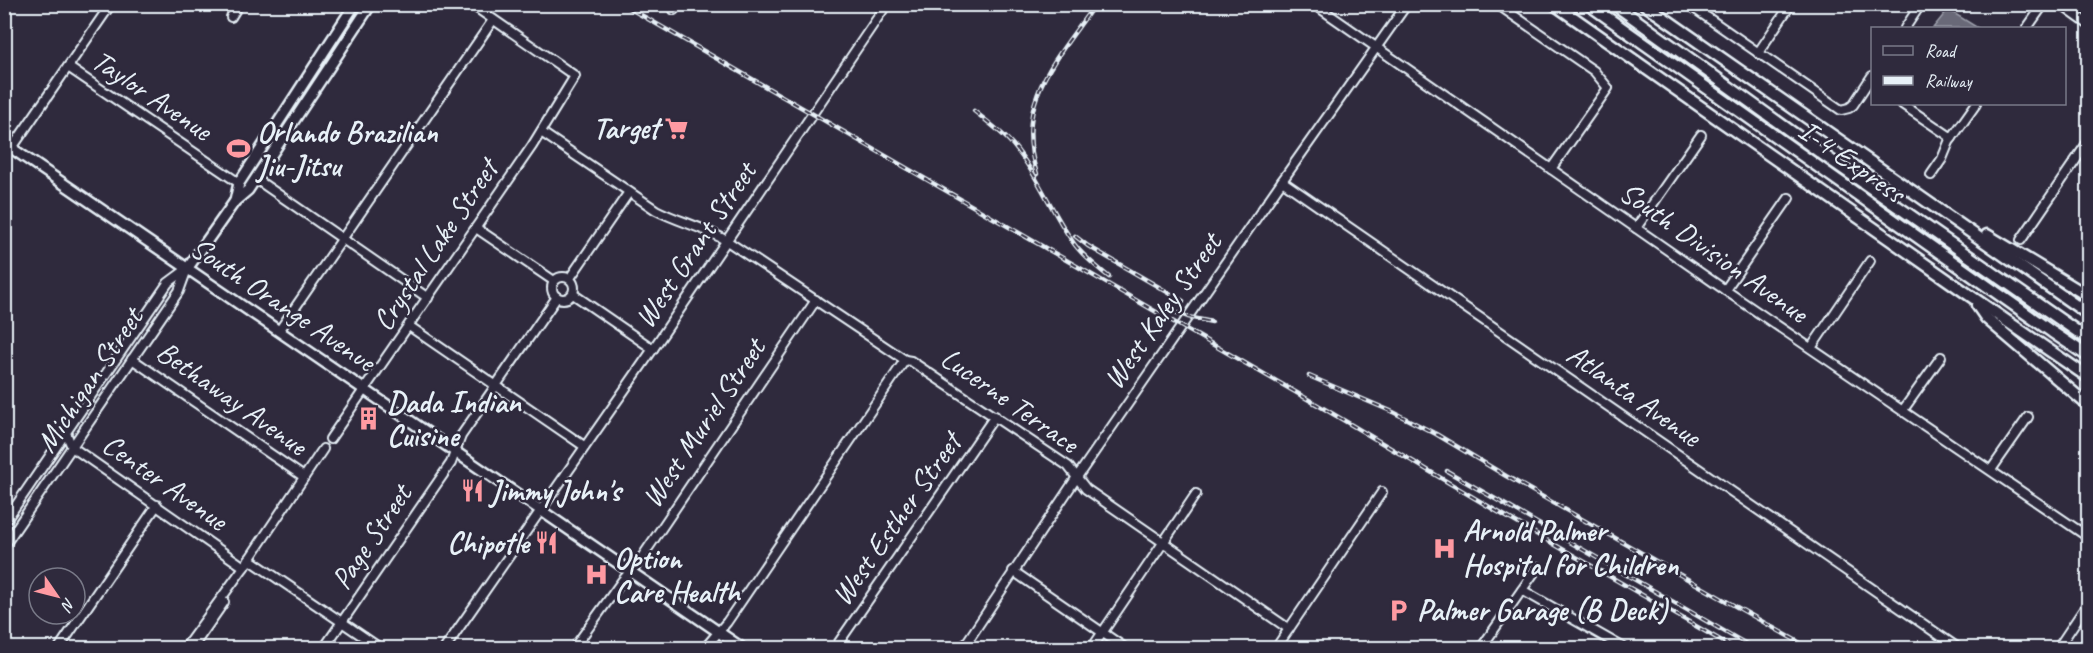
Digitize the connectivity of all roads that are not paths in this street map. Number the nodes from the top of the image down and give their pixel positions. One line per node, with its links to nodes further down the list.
1 (111, 4): 26 (street)
2 (239, 4): 19 (street)
3 (356, 4): 28 (main road, Michigan Street)
4 (371, 4): 29 (main road, Michigan Street)
5 (471, 4): 20 (street)
6 (886, 4): 51 (street, West Grant Street)
7 (1314, 4): 24 (street, South Division Avenue)
8 (1407, 4): 24 (street, West Kaley Street)
9 (1497, 4): 38 (street)
10 (1555, 4): 60 (highway)
11 (1588, 4): 66 (highway, I-4 Express)
12 (1614, 4): 67 (highway, I-4 Express)
13 (1644, 4): 39 (highway)
14 (1688, 4): 25 (street)
15 (1791, 4): 25 (street)
16 (1921, 4): 22 (street)
17 (2044, 4): 23 (street)
18 (2060, 4): 21 (street)
19 (231, 17)
20 (493, 20): 32 (street, Crystal Lake Street); 49 (street)
21 (2088, 24)
22 (1906, 27)
23 (2028, 27)
24 (1377, 48): 38 (street, South Division Avenue); 42 (street, West Kaley Street)
25 (1758, 53): 27 (street)
26 (68, 67): 36 (street); 43 (street, Taylor Avenue)
27 (1871, 80)
28 (298, 91): 29 (main road); 37 (main road, Michigan Street)
29 (309, 98): 41 (main road, Michigan Street)
30 (1903, 105): 34 (street)
31 (1975, 105): 34 (street)
32 (541, 132): 44 (street, Lucerne Terrace); 47 (street, Crystal Lake Street)
33 (1701, 135): 48 (street)
34 (1952, 138): 40 (street)
35 (2088, 142): 50 (street)
36 (8, 145): 53 (main road, South Orange Avenue)
37 (252, 163): 41 (main road); 43 (main road, Michigan Street)
38 (1551, 169): 48 (street, South Division Avenue)
39 (1888, 173): 58 (highway); 63 (highway)
40 (1931, 176)
41 (256, 179): 46 (main road, Michigan Street); 49 (street)
42 (1282, 181): 90 (street, West Kaley Street); 129 (street, Atlanta Avenue)
43 (239, 183): 46 (main road, Michigan Street)
44 (629, 192): 51 (street, Lucerne Terrace); 54 (street)
45 (1789, 198): 56 (street)
46 (235, 201): 53 (main road, Michigan Street)
47 (476, 228): 55 (street); 61 (street, Crystal Lake Street)
48 (1636, 228): 56 (street, South Division Avenue)
49 (343, 239): 61 (street); 65 (street)
50 (2021, 240)
51 (727, 241): 62 (street, Lucerne Terrace); 69 (street, West Grant Street)
52 (1870, 261): 68 (street)
53 (187, 269): 65 (main road, South Orange Avenue); 72 (street, Michigan Street); 82 (street, Michigan Street)
54 (570, 278): 55 (street); 57 (street)
55 (554, 281): 59 (street)
56 (1725, 290): 68 (street, South Division Avenue)
57 (573, 294): 59 (street); 69 (street)
58 (2088, 296)
59 (557, 297): 76 (street, Page Street)
60 (1972, 297): 75 (highway); 78 (highway)
61 (428, 298): 64 (street, Crystal Lake Street)
62 (816, 300): 73 (street, Lucerne Terrace); 106 (street, West Muriel Street)
63 (2088, 314)
64 (409, 326): 76 (street); 77 (street, Crystal Lake Street)
65 (279, 331): 77 (main road, South Orange Avenue)
66 (2052, 332): 70 (highway, I-4 Express); 74 (highway)
67 (2088, 339)
68 (1811, 348): 79 (street, South Division Avenue)
69 (653, 349): 84 (street, West Grant Street)
70 (2088, 356)
71 (1941, 357): 79 (street)
72 (132, 359): 85 (street, Michigan Street); 89 (street, Bethaway Avenue)
73 (904, 360): 80 (street, Lucerne Terrace); 111 (street)
74 (2088, 363)
75 (2088, 377)
76 (496, 386): 84 (street); 87 (street, Page Street)
77 (365, 389): 83 (street, Crystal Lake Street); 87 (main road, South Orange Avenue)
78 (2088, 405)
79 (1903, 410): 88 (street, South Division Avenue)
80 (995, 416): 90 (street, Lucerne Terrace); 122 (street, West Esther Street)
81 (2028, 417): 88 (street)
82 (66, 433): 85 (street, Center Avenue); 95 (street, Michigan Street)
83 (330, 439)
84 (584, 446): 94 (street, West Grant Street)
85 (72, 447): 93 (street, Center Avenue); 96 (street, Michigan Street)
86 (323, 449): 89 (street)
87 (455, 450): 94 (main road, South Orange Avenue); 109 (street, Page Street)
88 (1991, 470): 99 (street, South Division Avenue)
89 (304, 477): 102 (street)
90 (1077, 477): 100 (street, Lucerne Terrace); 105 (street, West Kaley Street)
91 (1382, 492): 110 (street)
92 (1197, 494): 100 (street)
93 (157, 505): 103 (street, Center Avenue); 113 (street)
94 (540, 510): 106 (main road, South Orange Avenue); 118 (street, West Grant Street)
95 (12, 512): 96 (street); 97 (street, Michigan Street)
96 (22, 519): 101 (street, Michigan Street)
97 (4, 522)
98 (2088, 522): 99 (street)
99 (2085, 534)
100 (1163, 543): 110 (street, Lucerne Terrace); 112 (street)
101 (4, 546)
102 (249, 559): 103 (street); 109 (street, Center Avenue)
103 (244, 567): 114 (street); 115 (street)
104 (1538, 567): 107 (street)
105 (1012, 571): 112 (street); 123 (street, West Kaley Street)
106 (629, 572): 111 (main road, South Orange Avenue); 119 (street, West Muriel Street)
107 (1522, 591): 127 (street); 128 (street)
108 (2088, 603): 130 (street)
109 (342, 622): 116 (street, Page Street); 117 (street, Center Avenue)
110 (1289, 629): 126 (street)
111 (718, 632): 120 (street); 121 (main road, South Orange Avenue)
112 (1102, 633): 124 (street); 125 (street)
113 (58, 648)
114 (185, 648)
115 (192, 648)
116 (324, 648)
117 (380, 648)
118 (445, 648)
119 (574, 648)
120 (705, 648)
121 (742, 648)
122 (836, 648)
123 (963, 648)
124 (1092, 648)
125 (1125, 648)
126 (1276, 648)
127 (1481, 648)
128 (1624, 648)
129 (1958, 648)
130 (2058, 648)

